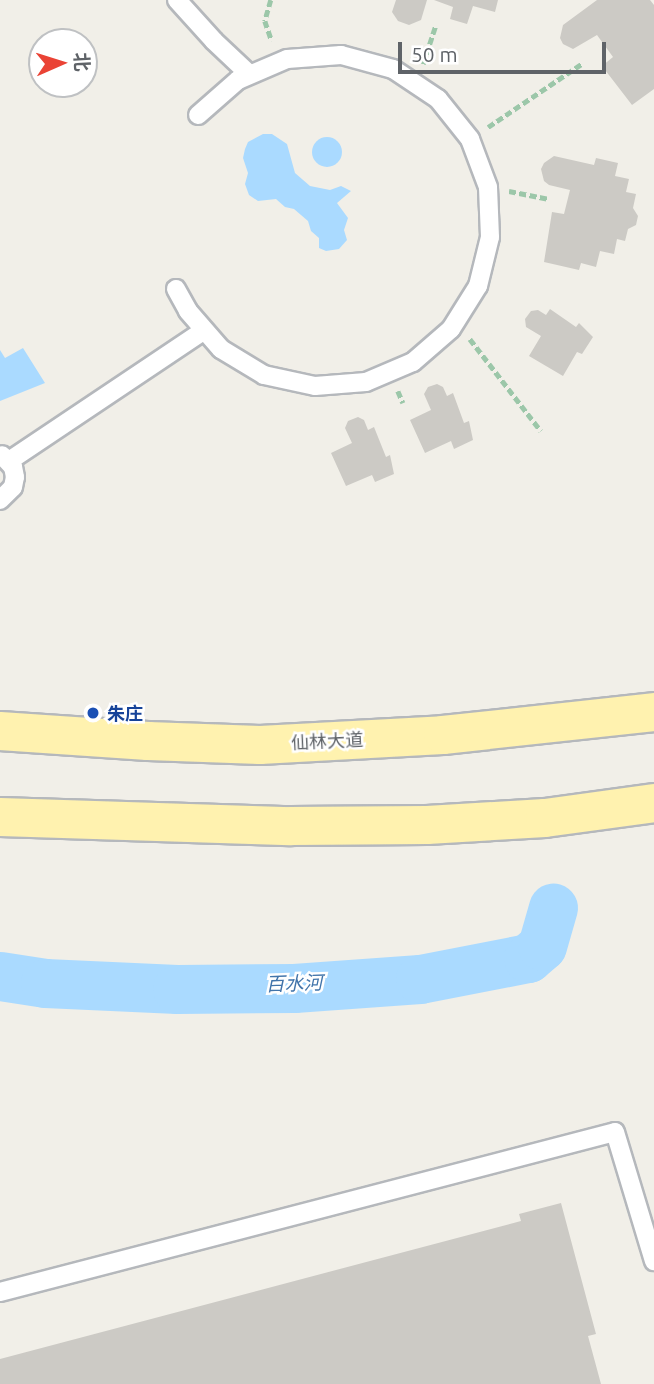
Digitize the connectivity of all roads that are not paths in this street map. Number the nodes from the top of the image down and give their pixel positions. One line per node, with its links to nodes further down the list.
1 (177, 0): 2 (lane)
2 (249, 74): 3 (lane); 5 (lane)
3 (198, 115)
4 (176, 289): 5 (lane)
5 (203, 331): 6 (lane)
6 (5, 457): 7 (lane)
7 (0, 500)
8 (654, 712): 9 (main road, 仙林大道)
9 (0, 731)
10 (654, 803): 11 (main road)
11 (0, 817)
12 (654, 1261): 13 (lane)
13 (0, 1292)

